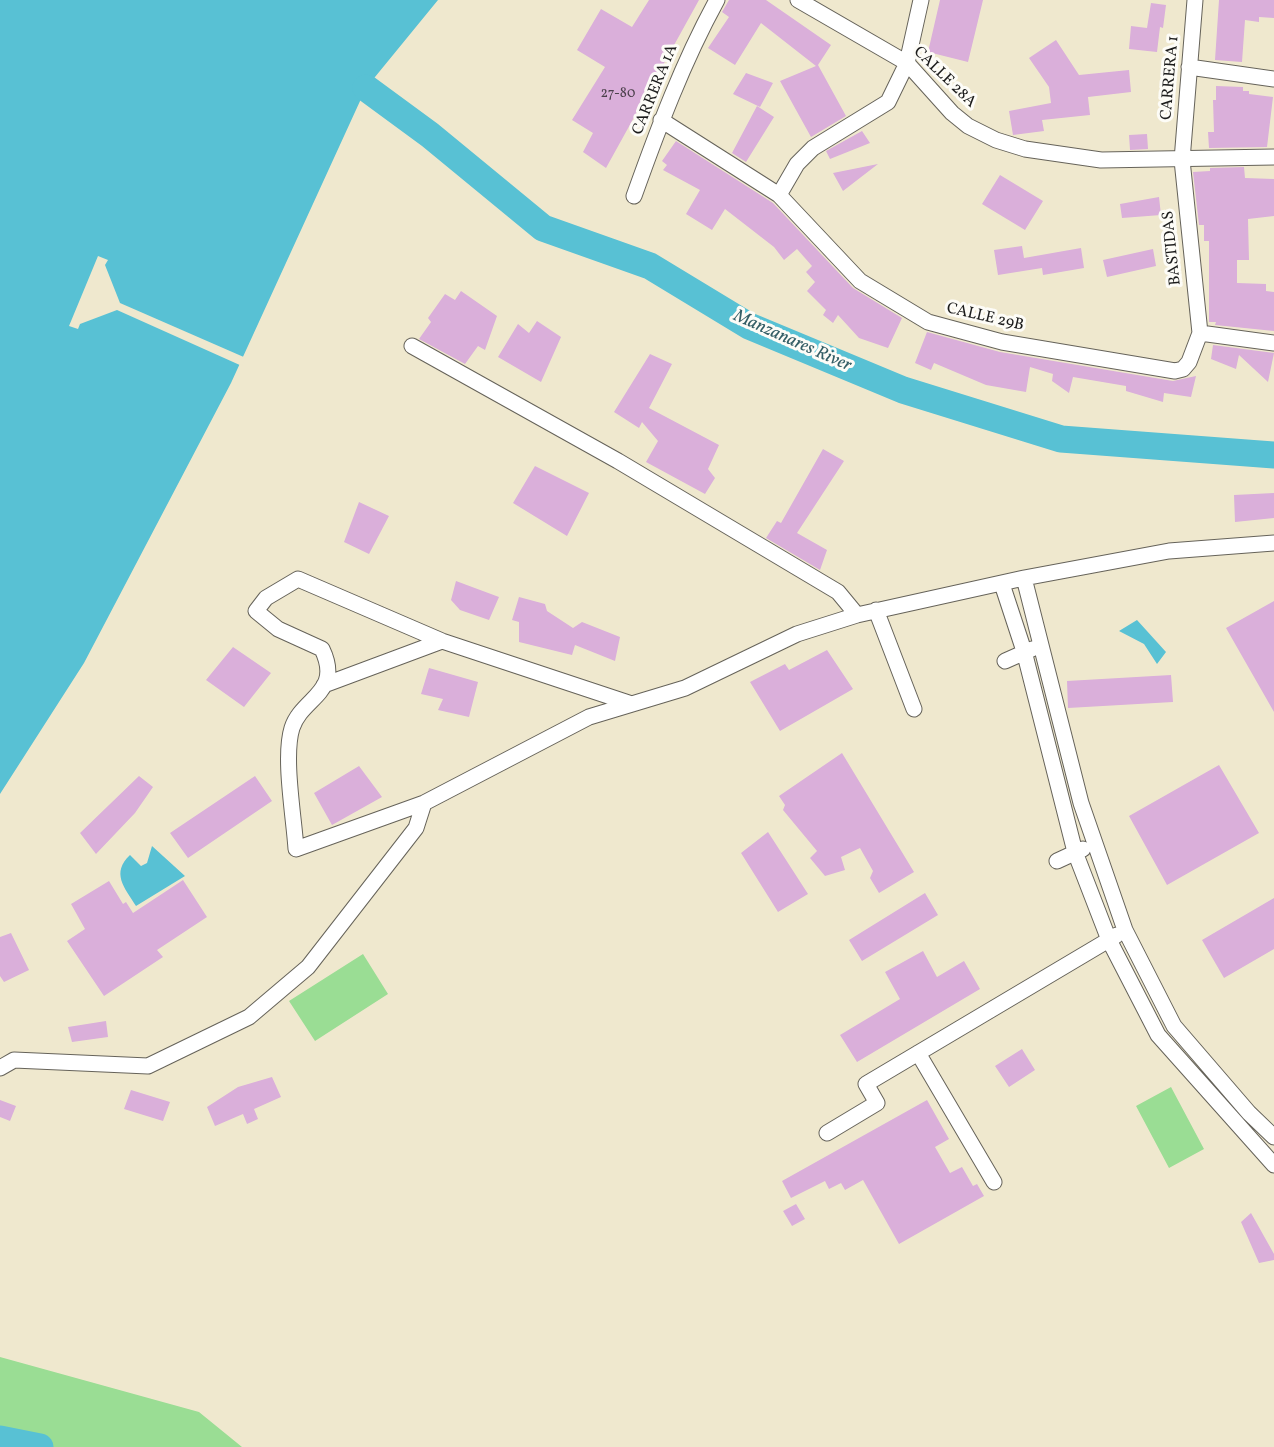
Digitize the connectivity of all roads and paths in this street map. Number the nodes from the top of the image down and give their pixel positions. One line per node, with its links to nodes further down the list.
1 (717, 0): 8 (street, CARRERA 1A)
2 (798, 0): 5 (street, CALLE 28A)
3 (921, 0): 5 (street)
4 (1195, 0): 6 (street, CARRERA 1)
5 (907, 63): 10 (street, CALLE 28A); 11 (street)
6 (1189, 68): 7 (street); 10 (street, CARRERA 1)
7 (1274, 79)
8 (661, 120): 11 (street, CALLE 29B); 12 (street, CARRERA 1A)
9 (1274, 157): 10 (street, CALLE 28A)
10 (1182, 160): 13 (street, BASTIDAS)
11 (779, 195): 13 (street, CALLE 29B)
12 (634, 196)
13 (1200, 333): 14 (street)
14 (1274, 343)
15 (412, 346): 20 (street)
16 (1274, 543): 17 (street)
17 (1024, 578): 18 (street); 22 (street)
18 (1002, 584): 19 (street); 23 (street)
19 (876, 610): 20 (street); 27 (street)
20 (857, 615): 26 (street)
21 (442, 641): 25 (street); 25 (street); 26 (street)
22 (1041, 646): 23 (street); 29 (street)
23 (1024, 651): 24 (street); 30 (street)
24 (1005, 661)
25 (324, 685): 28 (street)
26 (632, 704): 28 (street)
27 (914, 709)
28 (424, 803): 37 (street)
29 (1094, 843): 30 (street); 32 (street)
30 (1075, 852): 31 (street); 33 (street)
31 (1057, 861)
32 (1125, 930): 33 (street); 34 (street)
33 (1109, 940): 35 (street); 36 (street)
34 (1148, 980): 35 (street); 39 (street)
35 (1131, 988): 40 (street)
36 (918, 1053): 38 (street); 41 (street)
37 (0, 1068)
38 (827, 1133)
39 (1274, 1137)
40 (1274, 1165)
41 (994, 1182)

